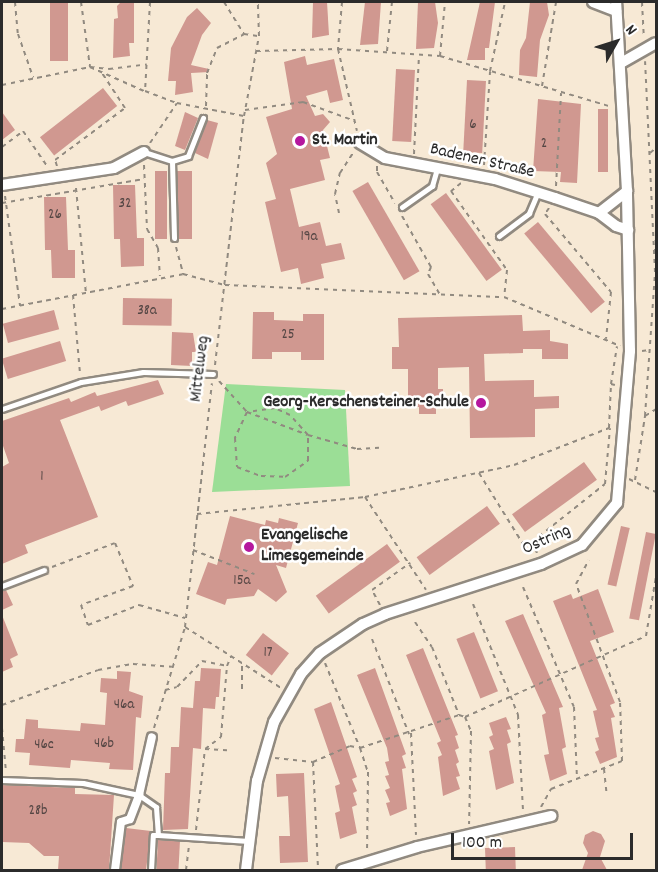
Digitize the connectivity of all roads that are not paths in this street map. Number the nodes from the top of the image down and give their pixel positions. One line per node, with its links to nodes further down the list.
1 (593, 2): 2 (street)
2 (616, 6): 4 (street, Ostring)
3 (657, 43): 4 (street)
4 (621, 63): 11 (street, Ostring)
5 (203, 118): 8 (lane)
6 (360, 142): 9 (street, Badener Straße)
7 (144, 152): 8 (lane); 10 (street)
8 (171, 161): 17 (lane)
9 (437, 168): 12 (street, Badener Straße); 13 (lane)
10 (2, 185)
11 (627, 191): 14 (street); 15 (street, Ostring)
12 (538, 192): 14 (street, Badener Straße); 16 (lane)
13 (402, 207)
14 (599, 213): 15 (street, Badener Straße)
15 (628, 230): 27 (street, Ostring)
16 (499, 236)
17 (174, 238)
18 (213, 374): 19 (lane)
19 (2, 409)
20 (44, 570): 21 (lane)
21 (2, 586)
22 (152, 736): 24 (street)
23 (4, 781): 24 (lane)
24 (139, 795): 26 (lane); 28 (street)
25 (551, 816): 31 (street)
26 (158, 835): 27 (lane); 29 (lane)
27 (249, 841): 30 (street, Ostring)
28 (115, 870)
29 (151, 870)
30 (246, 870)
31 (342, 870)

